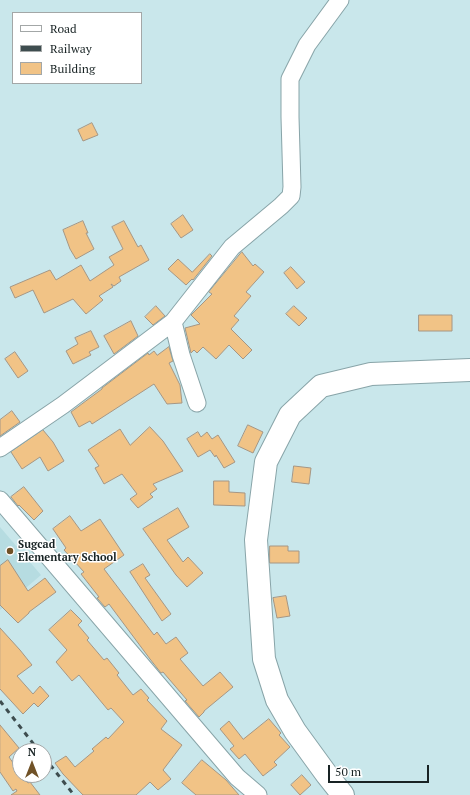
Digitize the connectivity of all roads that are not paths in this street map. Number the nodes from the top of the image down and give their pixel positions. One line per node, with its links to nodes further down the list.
1 (340, 0): 2 (street)
2 (173, 322): 4 (street); 5 (street)
3 (470, 370): 8 (main road)
4 (197, 403)
5 (0, 448)
6 (0, 500): 7 (street)
7 (258, 795)
8 (343, 795)

